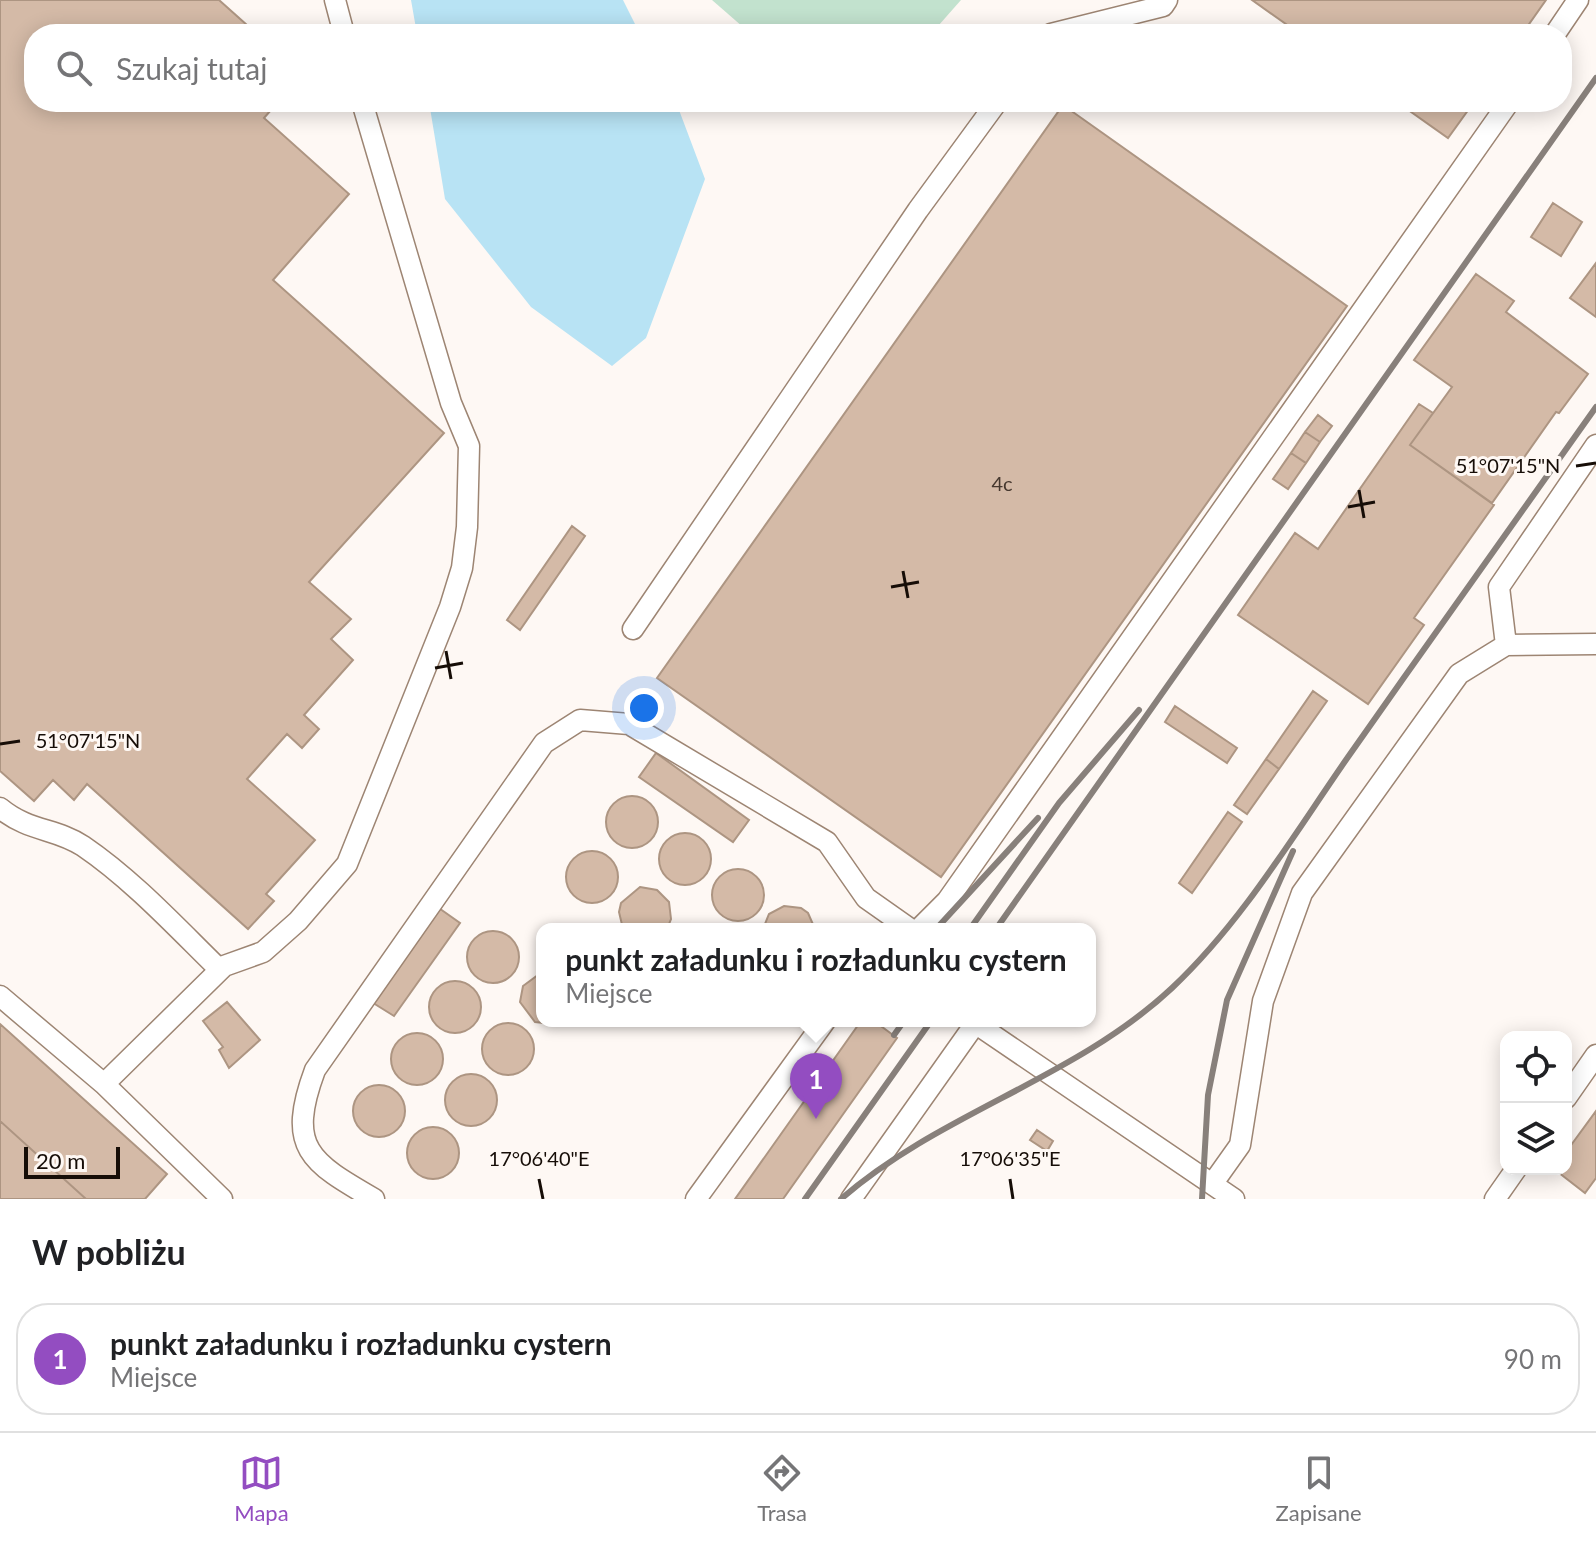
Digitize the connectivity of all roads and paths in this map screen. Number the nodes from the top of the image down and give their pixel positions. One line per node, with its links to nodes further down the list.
1 (335, 0): 4 (lane)
2 (1167, 0): 5 (lane)
3 (1578, 0): 6 (lane)
4 (341, 24)
5 (1091, 24)
6 (1562, 24)
7 (365, 112): 17 (lane)
8 (990, 112): 11 (lane)
9 (1502, 112): 16 (lane)
10 (1596, 445): 13 (lane)
11 (633, 629)
12 (1596, 644): 13 (lane)
13 (1506, 645): 26 (lane)
14 (0, 808): 17 (lane)
15 (901, 923): 28 (lane)
16 (925, 923)
17 (220, 970): 23 (lane)
18 (0, 996): 23 (lane)
19 (821, 1027): 29 (lane)
20 (970, 1027): 30 (lane)
21 (980, 1027): 26 (lane)
22 (1596, 1055): 24 (lane)
23 (104, 1084): 27 (lane)
24 (1572, 1089)
25 (1512, 1175): 32 (lane)
26 (1213, 1183): 31 (lane)
27 (222, 1199)
28 (374, 1199)
29 (696, 1199)
30 (851, 1199)
31 (1234, 1199)
32 (1495, 1199)

